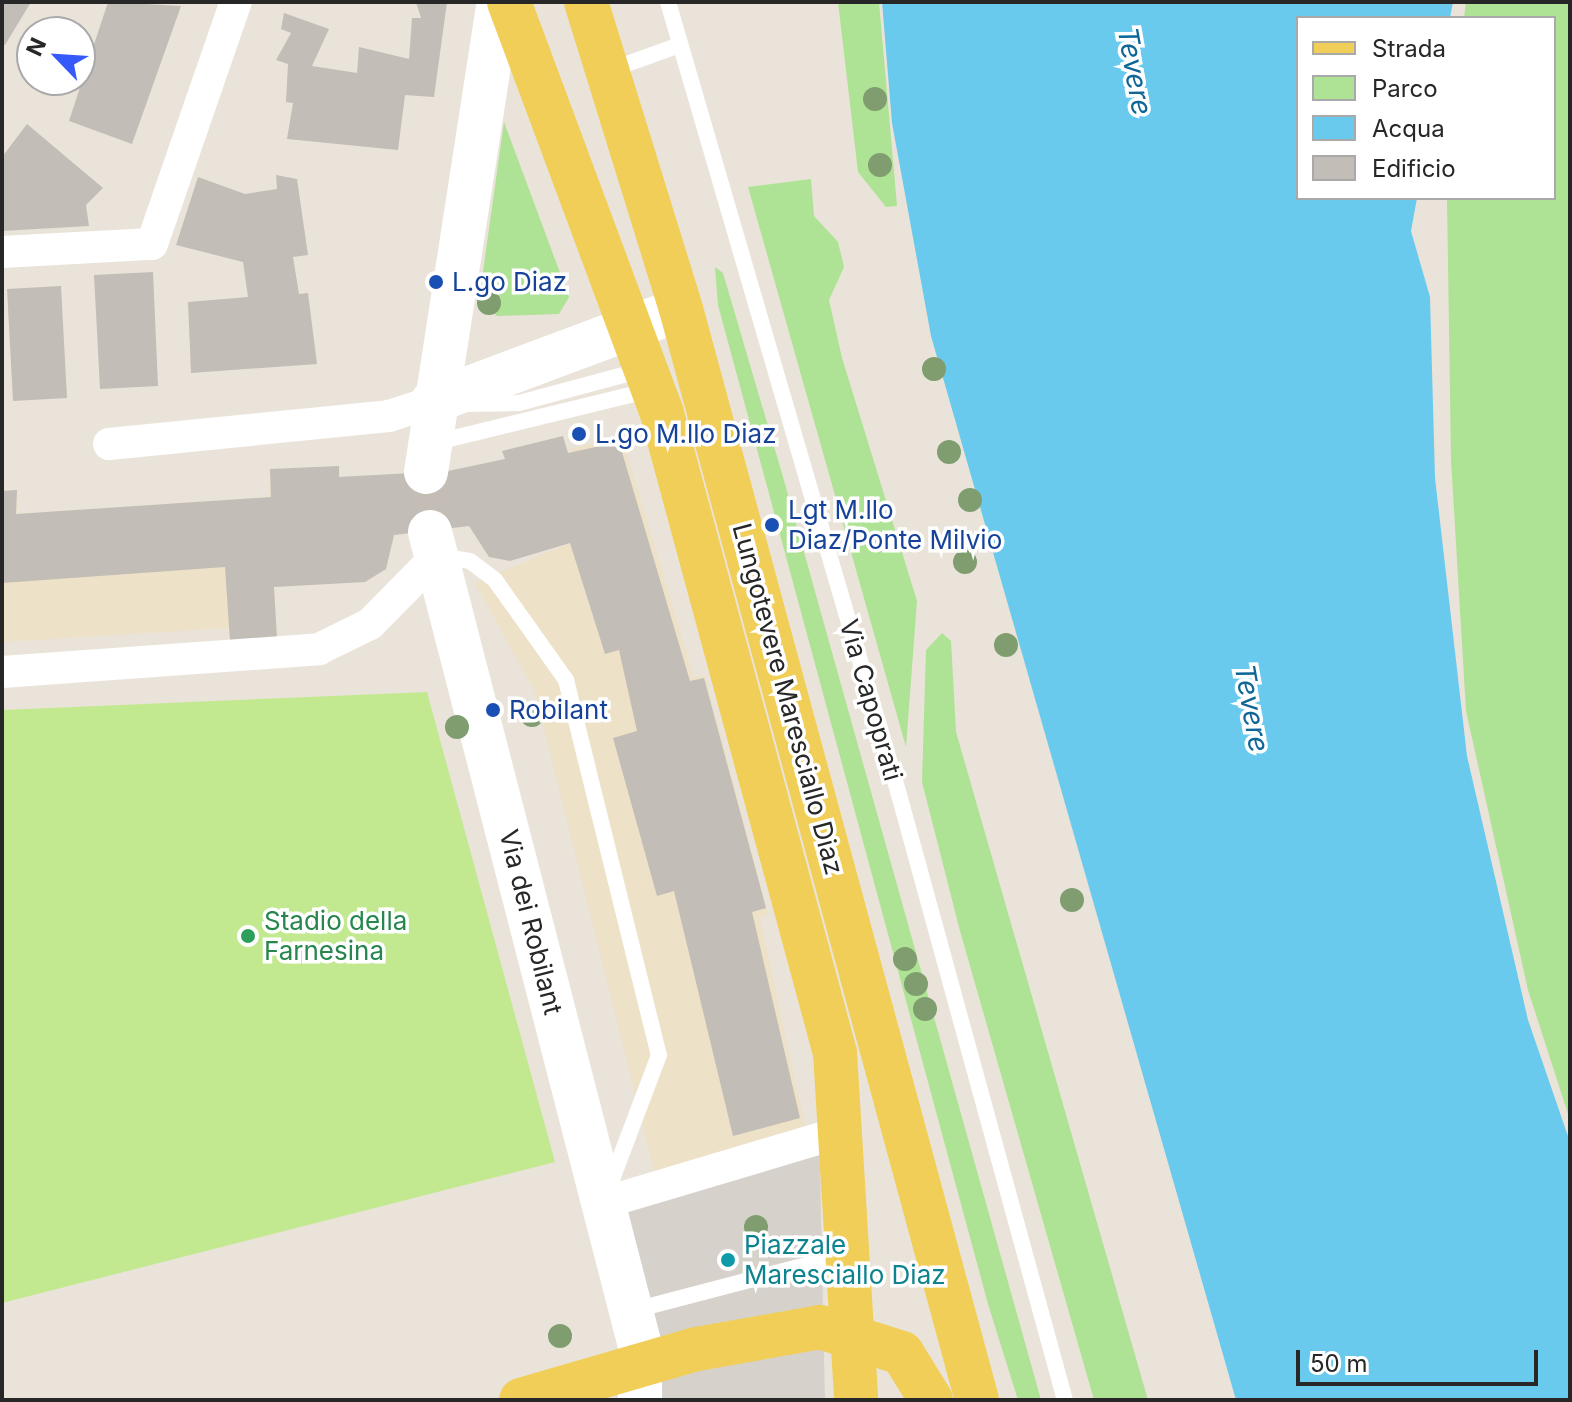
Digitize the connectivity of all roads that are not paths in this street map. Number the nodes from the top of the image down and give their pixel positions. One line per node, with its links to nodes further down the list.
1 (236, 2): 8 (street)
2 (499, 2): 12 (street)
3 (509, 2): 10 (main road, Lungotevere Maresciallo Diaz)
4 (586, 2): 7 (main road, Lungotevere Maresciallo Diaz)
5 (668, 2): 6 (lane, Via Capoprati)
6 (680, 45): 7 (lane); 27 (lane, Via Capoprati)
7 (608, 71): 9 (main road, Lungotevere Maresciallo Diaz)
8 (2, 252)
9 (681, 309): 10 (street); 26 (main road, Lungotevere Maresciallo Diaz)
10 (631, 329): 11 (main road, Lungotevere Maresciallo Diaz); 12 (street)
11 (650, 379): 12 (lane); 14 (lane); 17 (main road, Lungotevere Maresciallo Diaz)
12 (432, 402): 13 (street); 14 (street)
13 (109, 444)
14 (427, 458)
15 (434, 544): 16 (street); 18 (street, Via dei Robilant); 18 (lane)
16 (2, 672)
17 (845, 1131): 18 (street); 19 (main road, Lungotevere Maresciallo Diaz)
18 (603, 1203): 20 (street, Via dei Robilant)
19 (850, 1254): 20 (lane); 21 (main road, Lungotevere Maresciallo Diaz)
20 (631, 1311): 22 (street)
21 (850, 1330): 22 (main road); 24 (main road, Lungotevere Maresciallo Diaz); 25 (main road)
22 (641, 1383): 23 (main road)
23 (521, 1400)
24 (856, 1400)
25 (931, 1400)
26 (977, 1400)
27 (1065, 1400)

